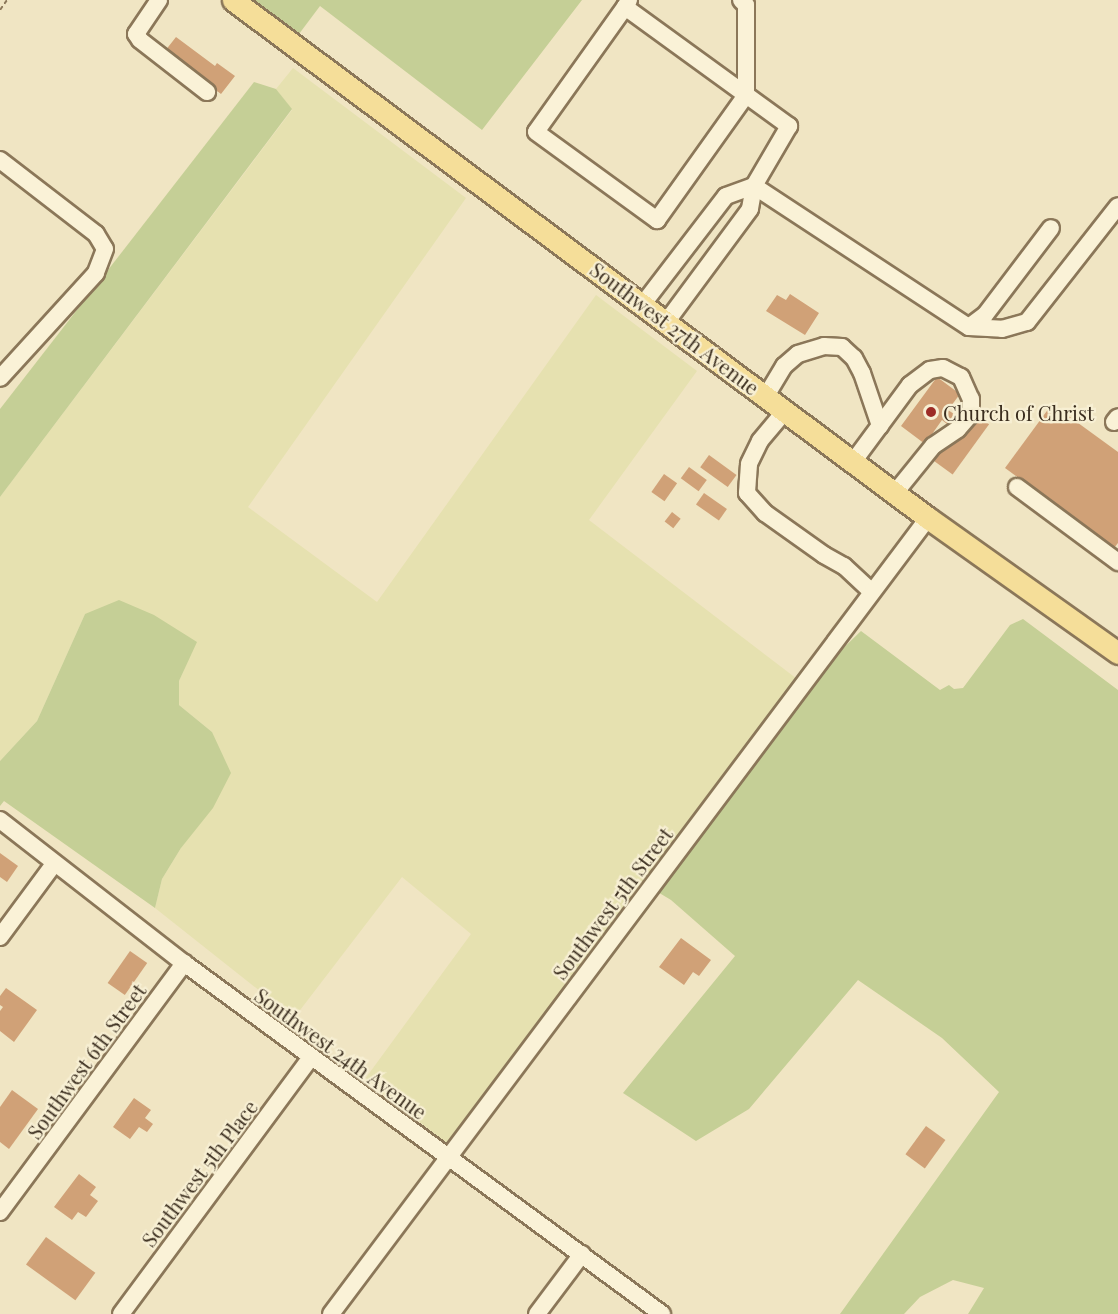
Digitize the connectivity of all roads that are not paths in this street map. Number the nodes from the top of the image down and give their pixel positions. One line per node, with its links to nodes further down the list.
1 (159, 0): 5 (street)
2 (233, 0): 11 (main road, Southwest 27th Avenue)
3 (741, 0): 6 (street)
4 (627, 4): 6 (street); 6 (street)
5 (207, 92)
6 (746, 95): 8 (street)
7 (0, 160): 14 (street)
8 (754, 186): 11 (street); 12 (street); 13 (street)
9 (1118, 206): 13 (street)
10 (1051, 228): 13 (street)
11 (643, 304): 12 (main road, Southwest 27th Avenue)
12 (667, 321): 15 (main road, Southwest 27th Avenue)
13 (969, 327)
14 (0, 378)
15 (766, 396): 16 (main road, Southwest 27th Avenue); 17 (street)
16 (785, 411): 18 (main road, Southwest 27th Avenue); 23 (street)
17 (880, 426): 18 (street); 20 (street)
18 (853, 462): 20 (main road, Southwest 27th Avenue)
19 (1017, 487): 22 (street)
20 (895, 493): 21 (main road, Southwest 27th Avenue)
21 (927, 518): 23 (street, Southwest 5th Street); 24 (main road, Southwest 27th Avenue)
22 (1118, 562)
23 (872, 592): 30 (street, Southwest 5th Street)
24 (1118, 653)
25 (0, 820): 26 (street, Southwest 24th Avenue)
26 (54, 864): 27 (street); 28 (street, Southwest 24th Avenue)
27 (0, 937)
28 (184, 963): 29 (street, Southwest 24th Avenue); 31 (street, Southwest 6th Street)
29 (311, 1057): 30 (street, Southwest 24th Avenue); 33 (street, Southwest 5th Place)
30 (448, 1158): 32 (street, Southwest 24th Avenue); 34 (street, Southwest 5th Street)
31 (0, 1212)
32 (582, 1254): 35 (street); 36 (street, Southwest 24th Avenue)
33 (121, 1314)
34 (331, 1314)
35 (537, 1314)
36 (662, 1314)

